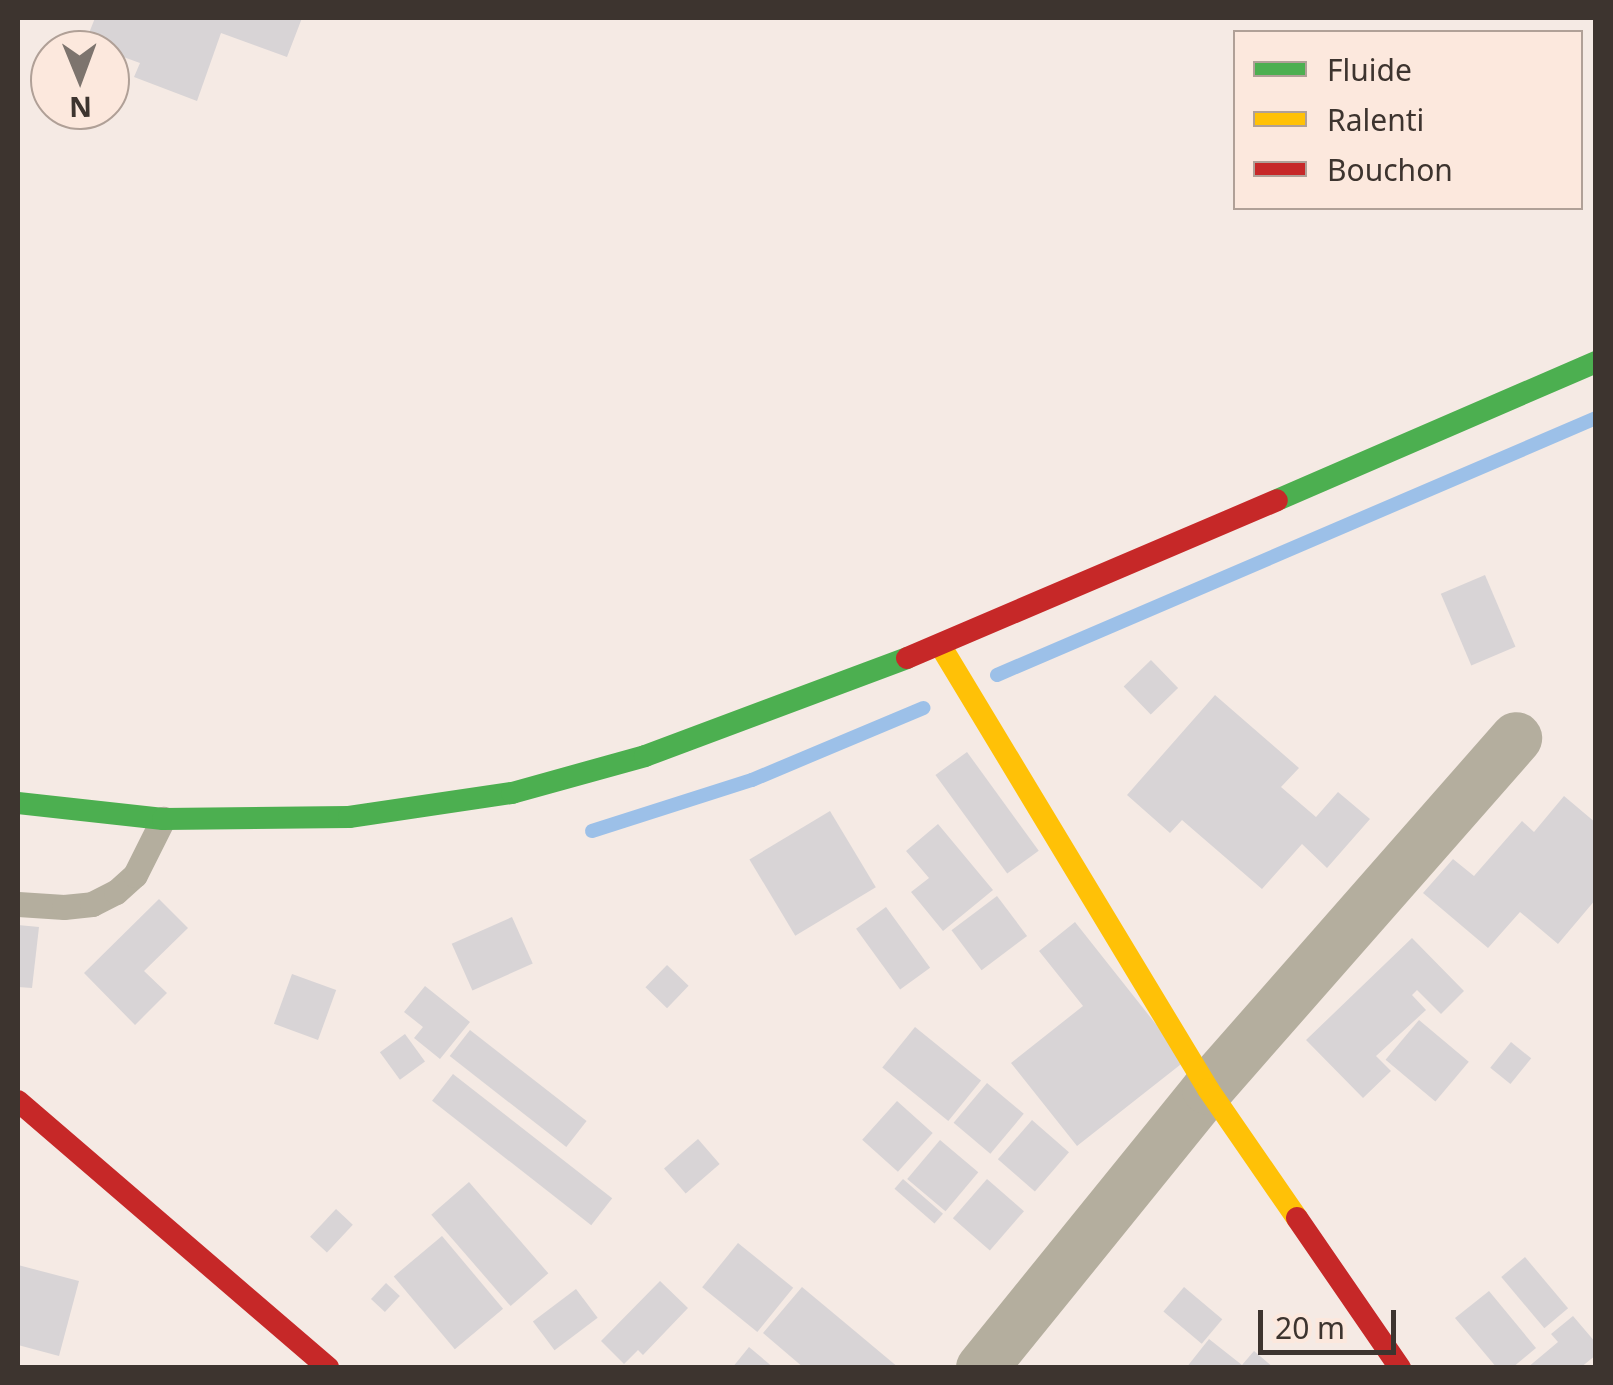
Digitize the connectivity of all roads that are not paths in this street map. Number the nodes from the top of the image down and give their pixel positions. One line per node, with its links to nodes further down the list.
1 (1596, 362): 2 (main road)
2 (940, 645): 5 (main road); 7 (main road)
3 (1516, 738): 7 (street)
4 (18, 803): 5 (main road)
5 (163, 819): 6 (lane)
6 (18, 904)
7 (1208, 1089): 10 (street); 11 (main road)
8 (18, 1101): 9 (main road)
9 (328, 1368)
10 (982, 1368)
11 (1400, 1368)

